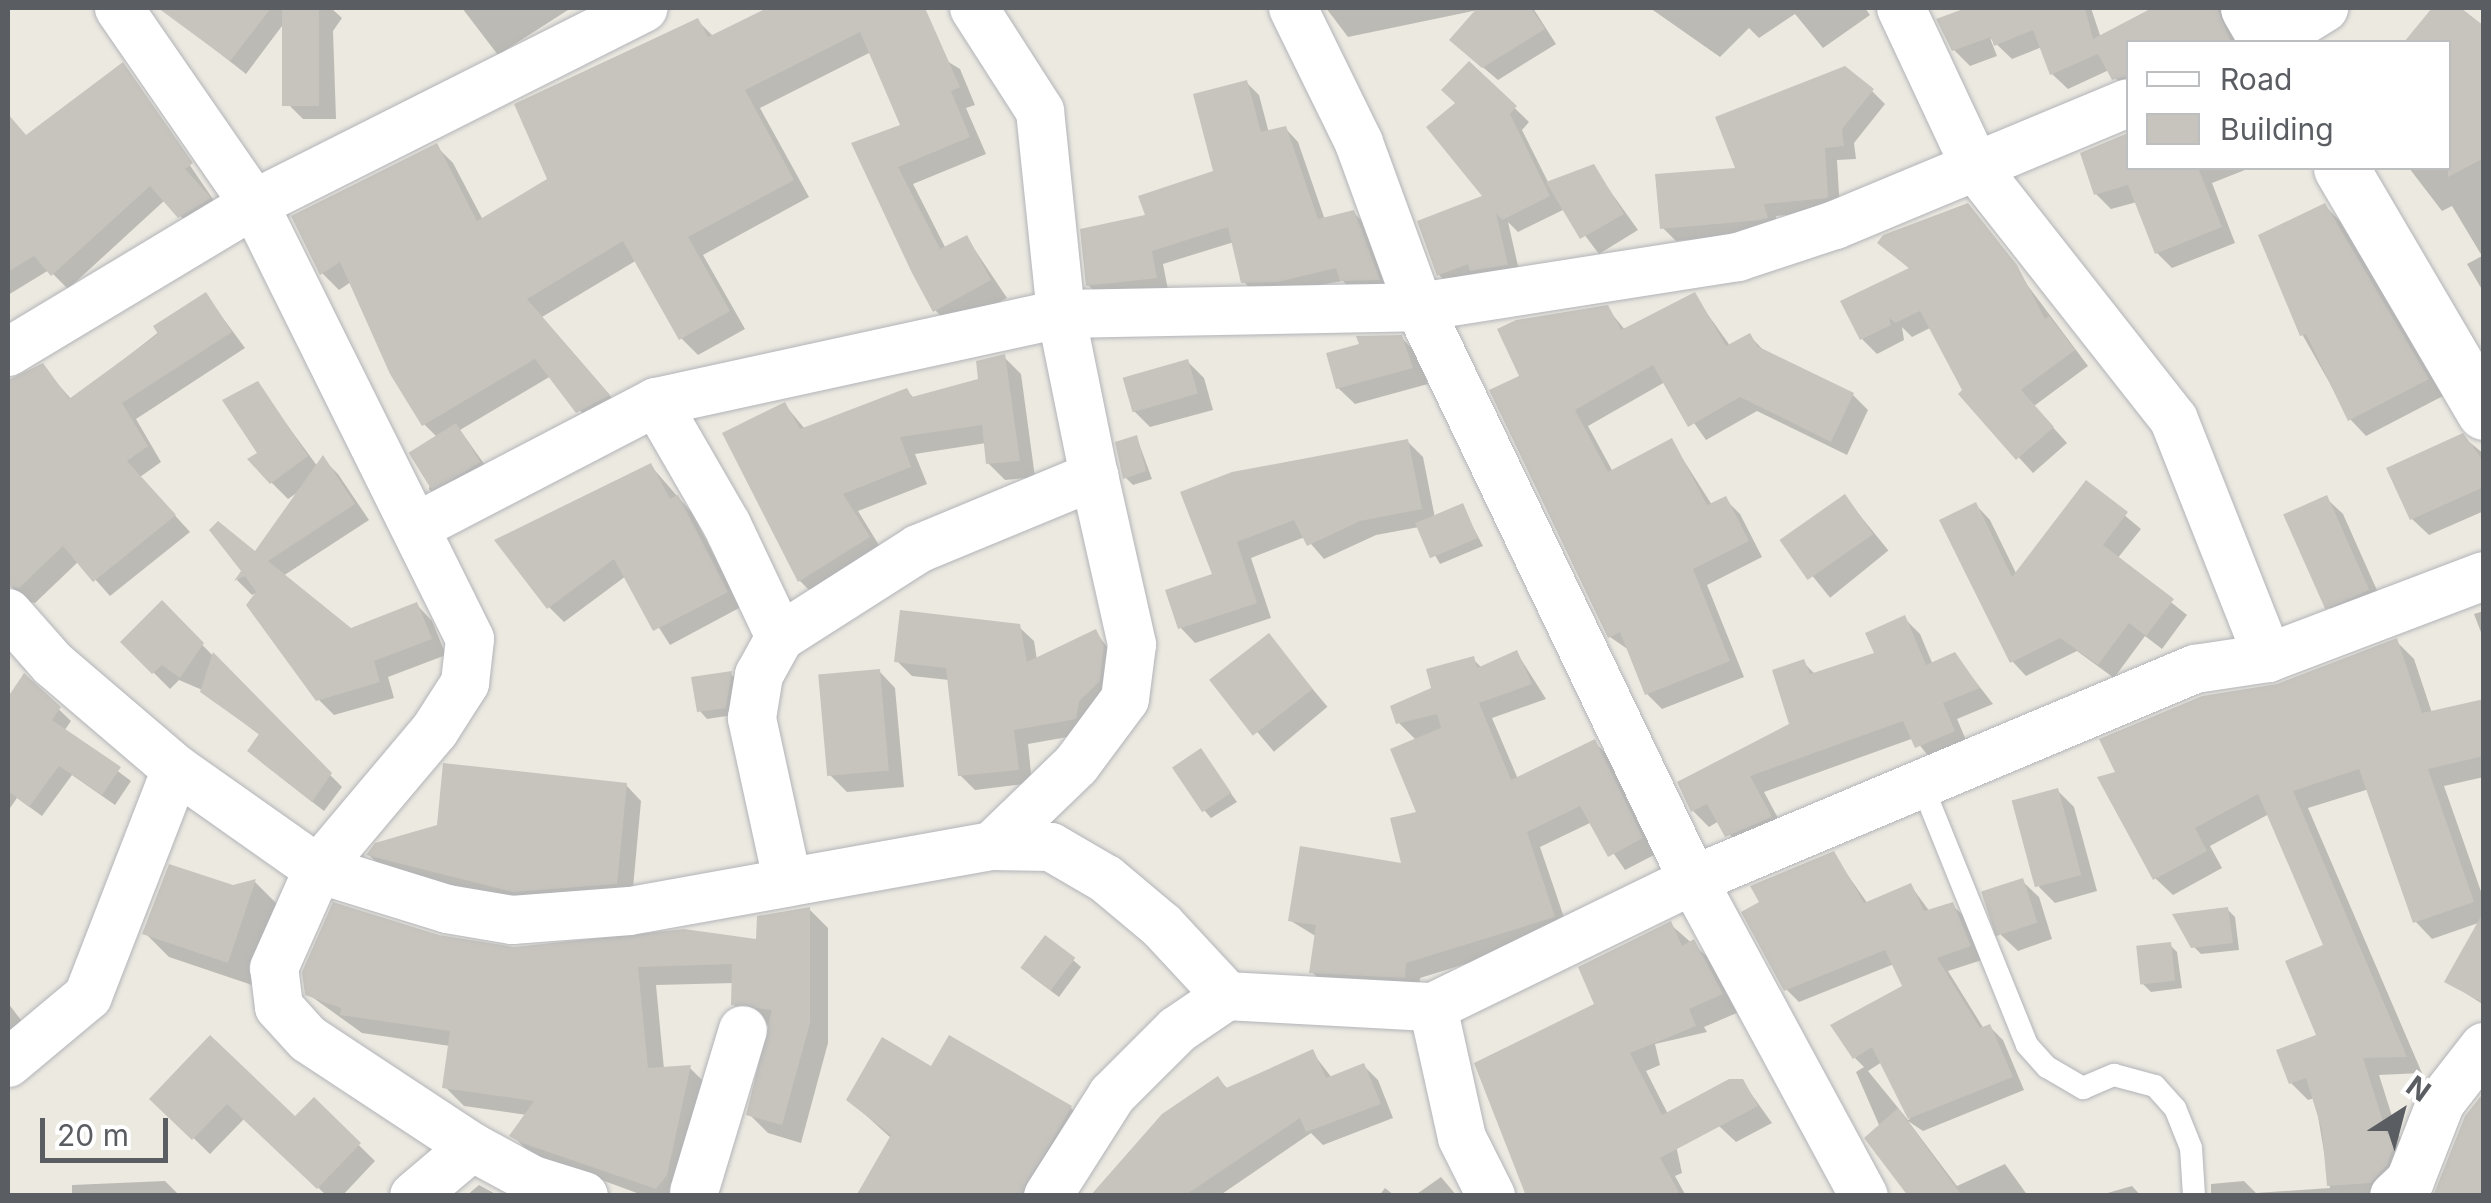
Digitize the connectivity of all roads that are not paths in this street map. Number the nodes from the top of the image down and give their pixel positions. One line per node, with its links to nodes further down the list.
1 (119, 8): 13 (street)
2 (644, 8): 13 (street)
3 (974, 8): 15 (street)
4 (1293, 8): 14 (street)
5 (1901, 8): 11 (street)
6 (2248, 8): 8 (street)
7 (2324, 8): 9 (street)
8 (2268, 40)
9 (2272, 40)
10 (2126, 104): 11 (street)
11 (1976, 168): 14 (street); 24 (street)
12 (2342, 170): 18 (street)
13 (254, 204): 16 (street); 20 (street)
14 (1419, 307): 15 (street); 30 (street)
15 (1062, 314): 17 (street); 19 (street)
16 (8, 352)
17 (656, 402): 20 (street); 23 (street)
18 (2484, 412)
19 (1094, 476): 23 (street); 27 (street)
20 (416, 527): 28 (street)
21 (2484, 576): 24 (street)
22 (8, 612): 25 (street)
23 (780, 636): 29 (street)
24 (2268, 658): 26 (street)
25 (176, 768): 28 (street); 35 (street)
26 (1922, 785): 30 (street); 43 (lane)
27 (992, 846): 29 (street); 31 (street)
28 (318, 869): 29 (street); 36 (street)
29 (786, 879)
30 (1693, 880): 32 (street); 42 (street)
31 (1226, 996): 32 (street); 40 (street)
32 (1432, 1006): 41 (street)
33 (742, 1030): 37 (street)
34 (2484, 1047): 44 (street)
35 (8, 1063)
36 (472, 1147): 38 (street); 39 (street)
37 (691, 1194)
38 (414, 1196)
39 (584, 1196)
40 (1048, 1196)
41 (1492, 1196)
42 (1864, 1196)
43 (2194, 1196)
44 (2394, 1196)

